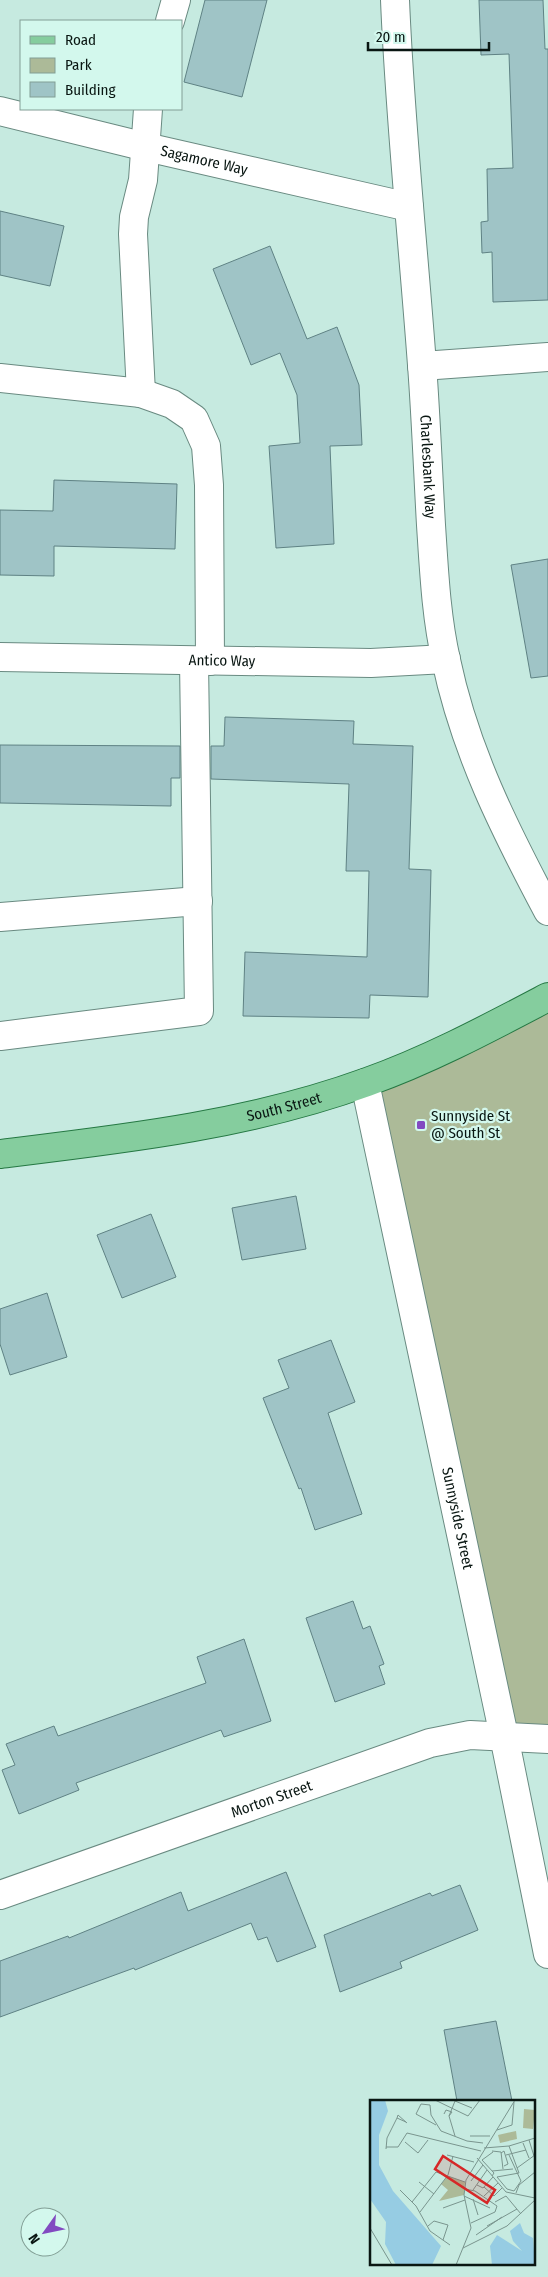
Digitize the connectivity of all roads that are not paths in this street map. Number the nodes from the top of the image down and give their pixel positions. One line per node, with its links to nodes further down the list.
1 (176, 0): 3 (street)
2 (395, 0): 7 (street, Charlesbank Way)
3 (170, 20)
4 (148, 110): 6 (street)
5 (0, 111): 6 (street, Sagamore Way)
6 (146, 147): 7 (street, Sagamore Way); 11 (street)
7 (409, 207): 9 (street, Charlesbank Way)
8 (548, 357): 9 (street)
9 (422, 366): 13 (street, Charlesbank Way)
10 (0, 378): 11 (street)
11 (141, 393): 14 (street)
12 (0, 657): 14 (street, Antico Way)
13 (446, 659): 14 (street, Antico Way); 16 (street, Charlesbank Way)
14 (202, 661): 15 (street)
15 (198, 901): 17 (street); 19 (street)
16 (548, 912)
17 (0, 917)
18 (548, 997): 20 (main road, South Street)
19 (0, 1036)
20 (365, 1083): 21 (main road, South Street); 22 (street, Sunnyside Street)
21 (0, 1154)
22 (504, 1736): 23 (street, Morton Street); 24 (street, Morton Street); 25 (street, Sunnyside Street)
23 (548, 1739)
24 (0, 1895)
25 (548, 1954)

